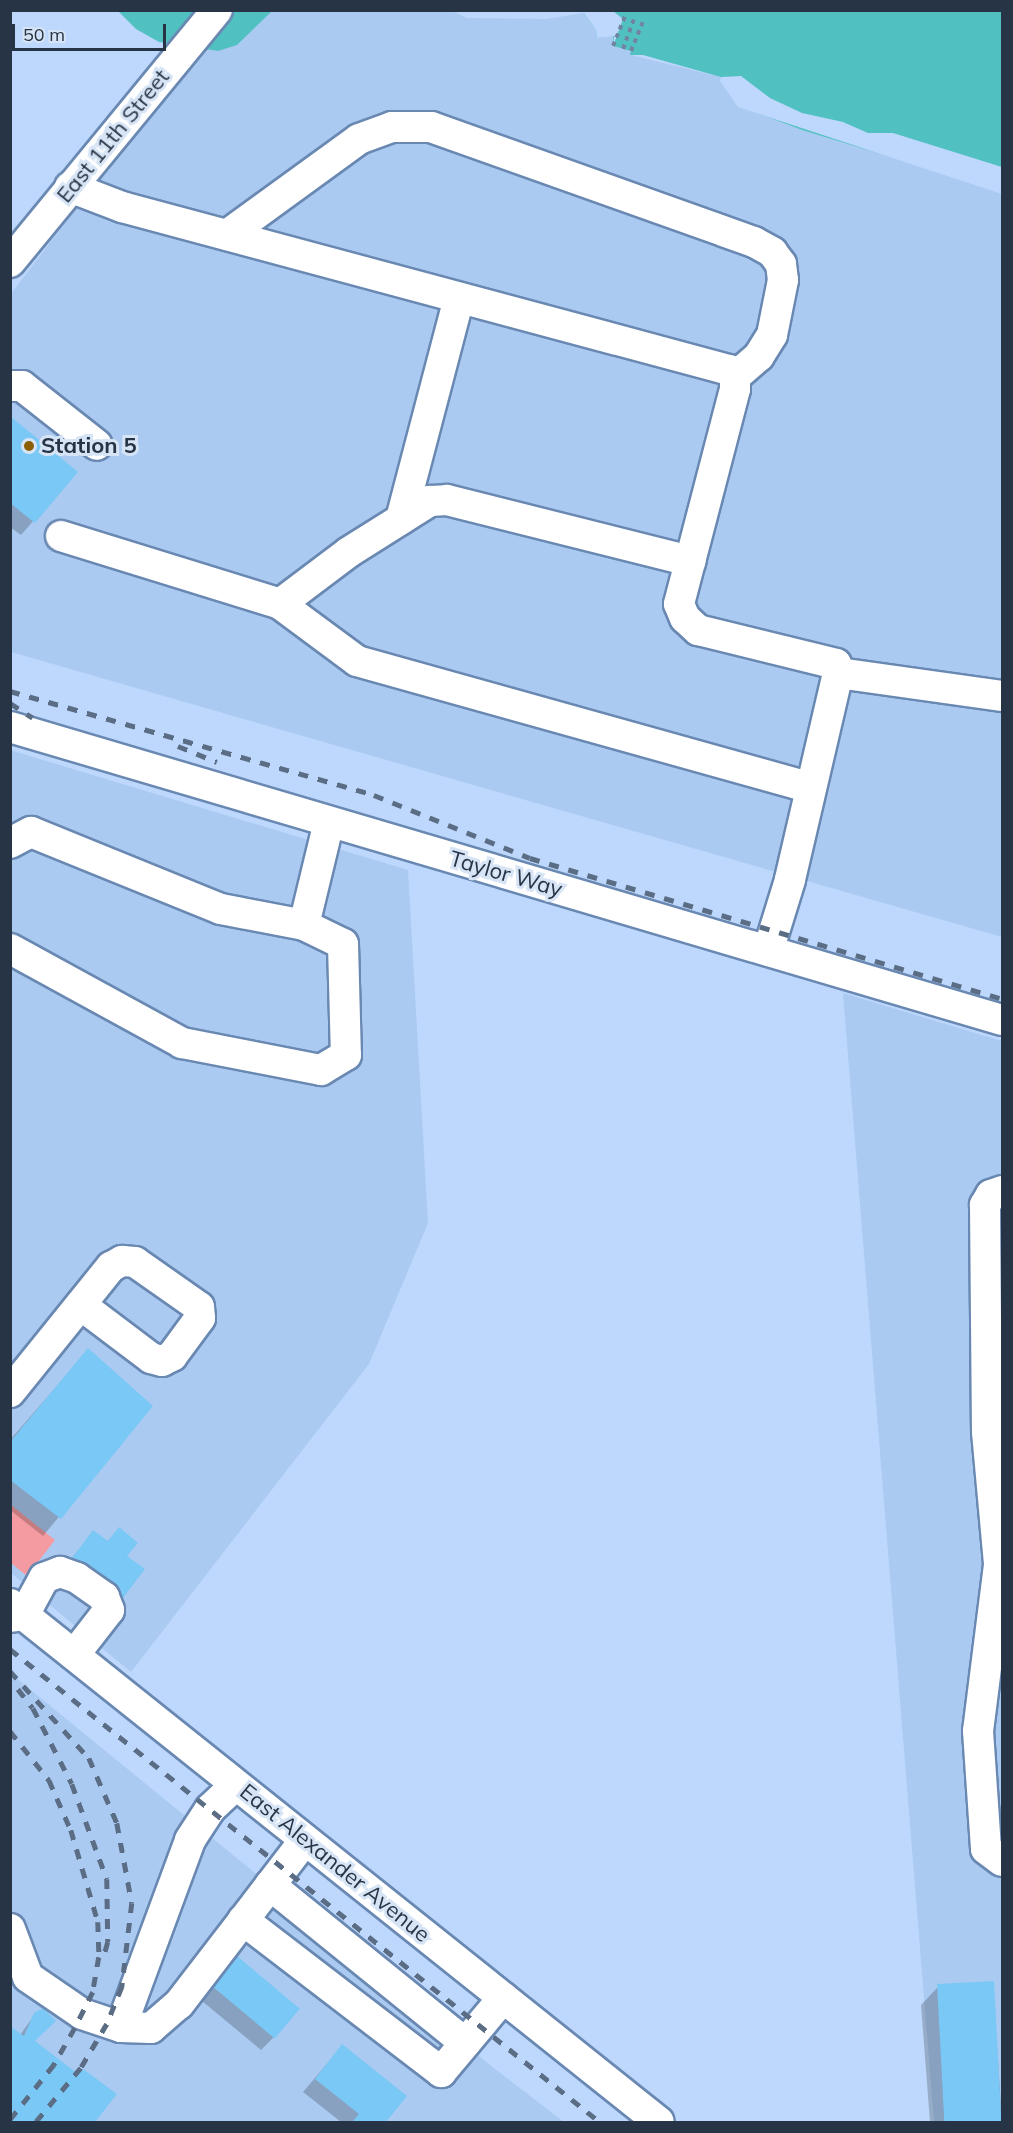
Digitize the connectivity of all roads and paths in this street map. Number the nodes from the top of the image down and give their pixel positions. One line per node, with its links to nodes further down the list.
1 (217, 10): 8 (street, East 11th Street)
2 (625, 16): 5 (path)
3 (634, 19): 6 (path)
4 (643, 22): 7 (path)
5 (613, 46)
6 (623, 49)
7 (632, 51)
8 (70, 187): 9 (street); 10 (street, East 11th Street)
9 (227, 235): 11 (street); 12 (street)
10 (10, 262)
11 (459, 297): 12 (street); 15 (street)
12 (735, 377): 17 (street)
13 (10, 386): 14 (street)
14 (97, 445)
15 (401, 519): 17 (street); 18 (street)
16 (61, 536): 18 (street)
17 (690, 561): 19 (street)
18 (280, 604): 22 (street)
19 (838, 673): 20 (street); 22 (street)
20 (1002, 696)
21 (10, 727): 23 (street, Taylor Way)
22 (811, 789): 27 (street)
23 (329, 822): 25 (street); 27 (street, Taylor Way)
24 (10, 843): 25 (street)
25 (304, 925): 26 (street)
26 (10, 949)
27 (768, 951): 28 (street, Taylor Way)
28 (1002, 1020)
29 (1002, 1191): 31 (street)
30 (81, 1305): 32 (street)
31 (994, 1341): 35 (street)
32 (10, 1392)
33 (15, 1612): 34 (street, East Alexander Avenue); 34 (street)
34 (74, 1655): 36 (street, East Alexander Avenue)
35 (994, 1676): 38 (street)
36 (236, 1785): 37 (street, East Alexander Avenue); 43 (street)
37 (305, 1840): 39 (street); 42 (street, East Alexander Avenue)
38 (1002, 1861)
39 (270, 1885): 40 (street); 44 (street)
40 (243, 1920): 43 (street); 44 (street)
41 (10, 1929): 43 (street)
42 (503, 1998): 44 (street); 45 (street, East Alexander Avenue)
43 (121, 2027)
44 (465, 2043)
45 (659, 2122)

